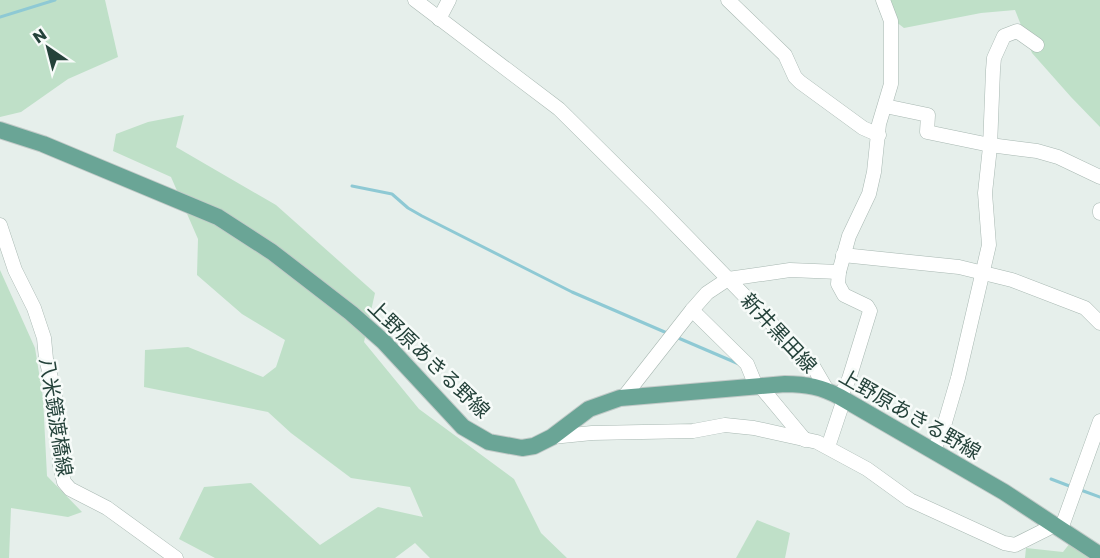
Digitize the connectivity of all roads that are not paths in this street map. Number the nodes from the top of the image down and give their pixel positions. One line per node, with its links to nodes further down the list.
1 (415, 0): 5 (street)
2 (449, 0): 5 (street)
3 (728, 0): 9 (street)
4 (883, 0): 7 (street)
5 (439, 19): 16 (street, 新井黒田線)
6 (1037, 45): 10 (street)
7 (885, 106): 9 (street); 10 (street)
8 (0, 130): 23 (main road, 上野原あきる野線)
9 (879, 135): 13 (street)
10 (990, 144): 11 (street); 15 (street)
11 (1100, 177)
12 (0, 225): 29 (street, 八米鏡渡橋線)
13 (843, 255): 14 (street); 15 (street)
14 (839, 272): 16 (street); 20 (street)
15 (983, 274): 18 (street); 26 (street)
16 (728, 279): 17 (street); 20 (street, 新井黒田線)
17 (692, 310): 19 (street); 21 (street)
18 (1100, 323)
19 (758, 386): 20 (main road, 上野原あきる野線); 21 (main road, 上野原あきる野線); 24 (street)
20 (837, 395): 25 (street); 26 (main road, 上野原あきる野線)
21 (623, 398): 23 (main road, 上野原あきる野線)
22 (1100, 421): 27 (street)
23 (552, 436): 24 (street)
24 (805, 440): 25 (street)
25 (828, 447): 27 (street)
26 (932, 451): 27 (main road, 上野原あきる野線)
27 (1058, 527): 28 (main road, 上野原あきる野線)
28 (1100, 555)
29 (176, 558)

